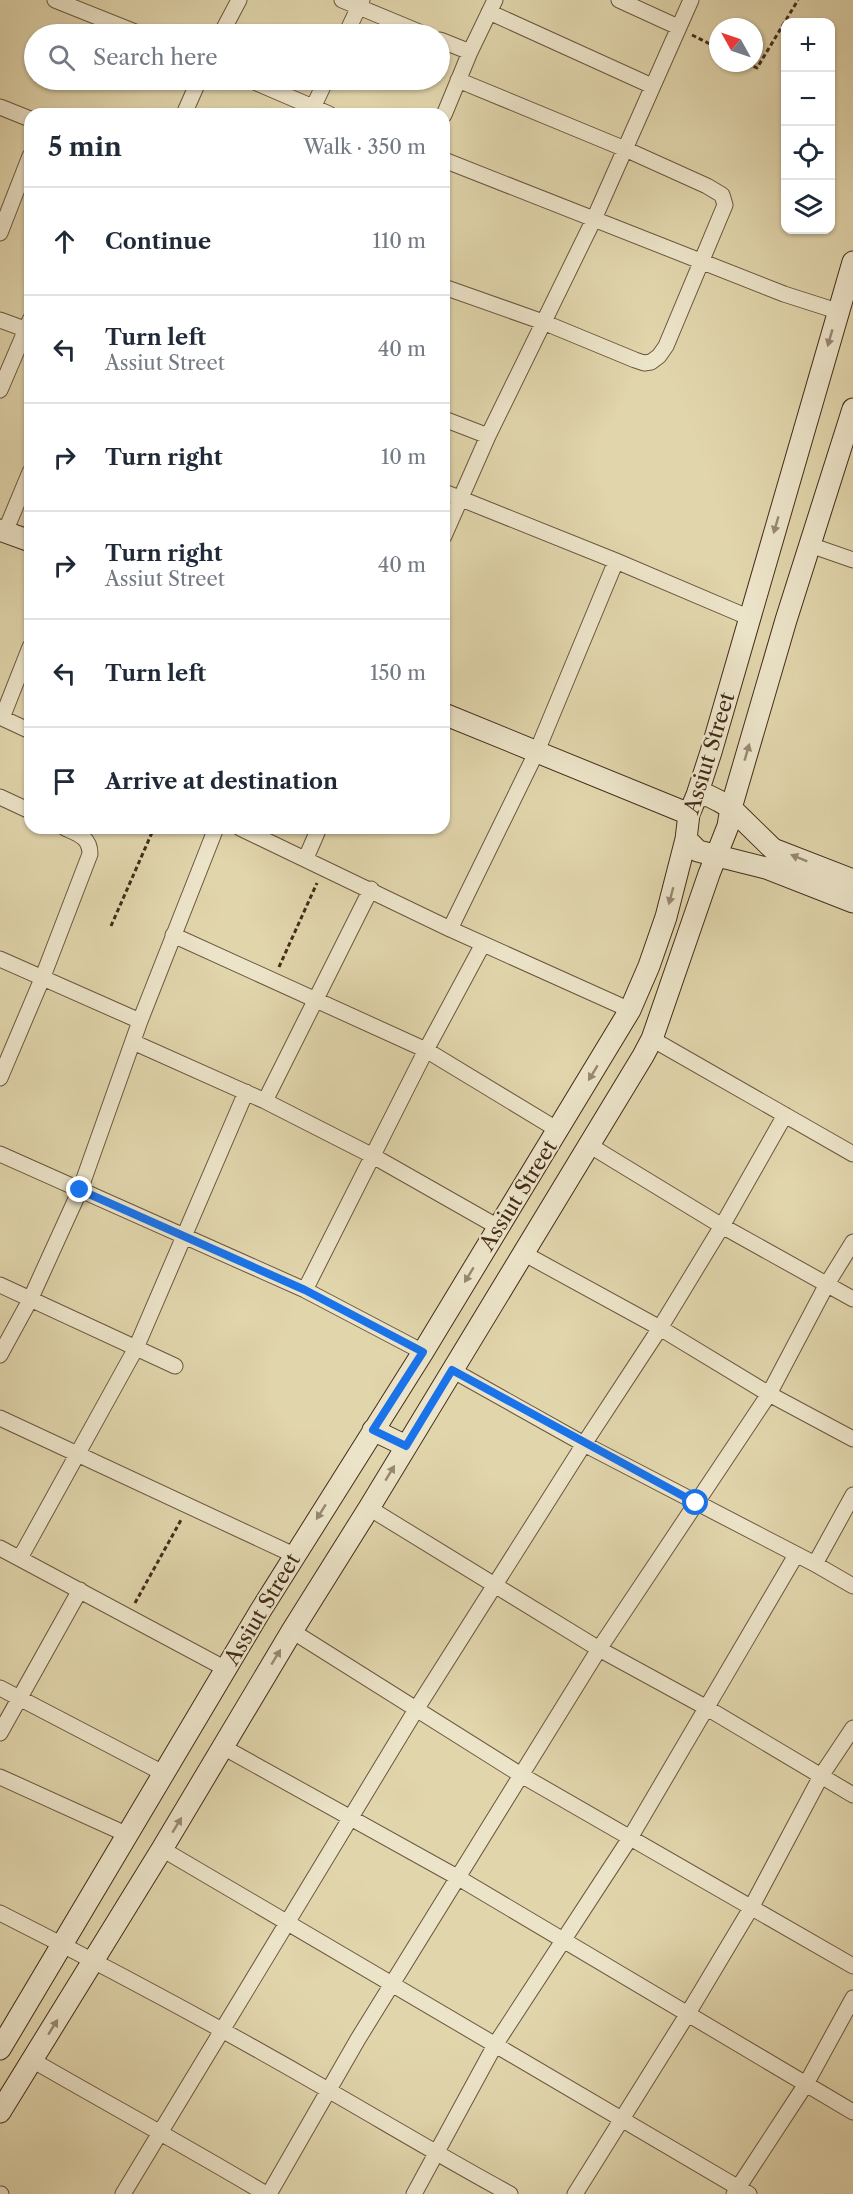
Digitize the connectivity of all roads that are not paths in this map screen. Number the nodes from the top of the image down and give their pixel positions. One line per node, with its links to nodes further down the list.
1 (55, 0): 8 (street)
2 (239, 0): 9 (street)
3 (342, 0): 6 (street)
4 (619, 0): 12 (street)
5 (691, 0): 12 (street)
6 (360, 4): 10 (street); 11 (street)
7 (492, 6): 14 (street); 16 (street)
8 (115, 24)
9 (226, 24)
10 (351, 24)
11 (402, 24)
12 (678, 27): 16 (street)
13 (450, 44): 14 (street)
14 (470, 52): 15 (street)
15 (458, 80): 24 (street); 26 (street)
16 (652, 86): 26 (street)
17 (195, 90): 21 (street)
18 (270, 90): 22 (street)
19 (321, 90): 23 (street)
20 (0, 106): 25 (street)
21 (187, 108)
22 (306, 108)
23 (313, 108)
24 (447, 108)
25 (24, 116)
26 (625, 149): 29 (street); 31 (street)
27 (450, 162): 29 (street)
28 (24, 171): 30 (street)
29 (594, 219): 31 (street); 36 (street)
30 (0, 233)
31 (701, 261): 34 (street); 36 (street)
32 (853, 262): 34 (street, Assiut Street)
33 (450, 289): 36 (street)
34 (837, 311): 53 (street, Assiut Street, one-way to 53)
35 (0, 320): 37 (street)
36 (543, 322): 43 (street)
37 (24, 326)
38 (24, 336): 39 (street)
39 (0, 390)
40 (853, 409): 42 (street, Assiut Street)
41 (450, 421): 43 (street)
42 (850, 435): 50 (street, Assiut Street)
43 (488, 436): 46 (street)
44 (24, 485): 48 (street)
45 (450, 494): 46 (street)
46 (460, 498): 47 (street); 52 (street)
47 (450, 522)
48 (2, 531): 49 (street)
49 (24, 540)
50 (810, 545): 51 (street); 61 (street, Assiut Street, one-way to 50)
51 (853, 560)
52 (616, 561): 53 (street); 58 (street)
53 (750, 618): 60 (street, Assiut Street)
54 (24, 662): 56 (street)
55 (450, 716): 58 (street)
56 (1, 718): 57 (street)
57 (24, 728)
58 (537, 752): 60 (street); 74 (street)
59 (0, 797): 62 (street)
60 (693, 805): 61 (street); 67 (street, Assiut Street)
61 (731, 808): 68 (street, Assiut Street); 70 (street)
62 (24, 809)
63 (76, 834): 78 (street)
64 (214, 834): 75 (street)
65 (253, 834): 69 (street)
66 (317, 834): 69 (street)
67 (686, 839): 68 (street); 80 (street, Assiut Street, one-way to 80)
68 (717, 855): 70 (street); 82 (street, Assiut Street)
69 (306, 858): 72 (street)
70 (770, 858): 71 (street, one-way to 70); 73 (street)
71 (853, 880)
72 (370, 889): 74 (street); 79 (street)
73 (853, 902)
74 (450, 929): 76 (street)
75 (173, 935): 79 (street); 81 (street)
76 (483, 944): 80 (street); 84 (street)
77 (0, 959): 78 (street)
78 (42, 979): 81 (street); 85 (street)
79 (317, 999): 84 (street); 88 (street)
80 (630, 1010): 90 (street, Assiut Street, one-way to 90)
81 (140, 1022): 83 (street)
82 (652, 1039): 89 (street); 91 (street, Assiut Street)
83 (133, 1042): 87 (street); 95 (street)
84 (426, 1050): 90 (street); 94 (street)
85 (4, 1058): 86 (street)
86 (0, 1078)
87 (246, 1092): 88 (street); 98 (street)
88 (265, 1101): 94 (street)
89 (785, 1115): 93 (street); 96 (street)
90 (558, 1130): 97 (street, Assiut Street)
91 (589, 1145): 96 (street); 100 (street, Assiut Street)
92 (0, 1154): 95 (street)
93 (853, 1154)
94 (373, 1156): 97 (street); 103 (street)
95 (80, 1190): 98 (street); 105 (street)
96 (722, 1226): 101 (street); 106 (street)
97 (498, 1227): 108 (street, Assiut Street, one-way to 108)
98 (185, 1236): 103 (street); 107 (street)
99 (853, 1242): 101 (street)
100 (523, 1253): 106 (street); 111 (street, Assiut Street)
101 (827, 1284): 104 (street); 112 (street)
102 (0, 1285): 105 (street)
103 (305, 1290): 108 (street)
104 (853, 1299)
105 (30, 1300): 107 (street); 109 (street)
106 (660, 1328): 112 (street); 116 (street)
107 (136, 1348): 110 (street); 118 (street)
108 (423, 1352): 114 (street, Assiut Street)
109 (0, 1355)
110 (176, 1365)
111 (452, 1370): 116 (street); 117 (street, Assiut Street)
112 (769, 1394): 115 (street); 120 (street)
113 (0, 1418): 118 (street)
114 (373, 1430): 117 (street); 124 (street, Assiut Street, one-way to 124)
115 (853, 1439)
116 (584, 1444): 120 (street); 127 (street)
117 (406, 1446): 121 (street, Assiut Street, one-way to 117)
118 (78, 1455): 124 (street); 125 (street)
119 (853, 1496): 126 (street)
120 (696, 1503): 123 (street); 131 (street)
121 (369, 1508): 127 (street); 130 (street, Assiut Street)
122 (0, 1548): 125 (street)
123 (796, 1555): 126 (street); 136 (street)
124 (294, 1556): 132 (street, Assiut Street)
125 (20, 1558): 129 (street)
126 (815, 1564): 128 (street)
127 (494, 1584): 131 (street); 135 (street)
128 (853, 1586)
129 (80, 1590): 132 (street); 134 (street)
130 (292, 1631): 135 (street); 139 (street, Assiut Street, one-way to 130)
131 (599, 1649): 136 (street); 141 (street)
132 (226, 1669): 140 (street, Assiut Street)
133 (0, 1688): 134 (street)
134 (20, 1699): 138 (street); 140 (street)
135 (417, 1708): 141 (street); 145 (street)
136 (707, 1708): 142 (street); 147 (street)
137 (853, 1728): 142 (street)
138 (0, 1733)
139 (223, 1747): 145 (street); 148 (street, Assiut Street, one-way to 139)
140 (163, 1773): 146 (street, Assiut Street)
141 (521, 1775): 147 (street); 149 (street)
142 (821, 1776): 144 (street); 150 (street)
143 (0, 1777): 146 (street)
144 (853, 1795)
145 (350, 1818): 149 (street); 152 (street)
146 (128, 1834): 154 (street, Assiut Street)
147 (630, 1838): 150 (street); 153 (street)
148 (162, 1849): 152 (street); 155 (street, Assiut Street)
149 (457, 1877): 153 (street); 157 (street)
150 (750, 1908): 156 (street); 159 (street)
151 (0, 1913): 154 (street)
152 (287, 1922): 157 (street); 160 (street)
153 (564, 1941): 159 (street); 162 (street)
154 (61, 1944): 155 (street); 161 (street, Assiut Street)
155 (93, 1961): 160 (street); 163 (street, Assiut Street, one-way to 155)
156 (853, 1966)
157 (392, 1984): 162 (street); 165 (street)
158 (853, 1998): 164 (street)
159 (687, 2015): 164 (street); 168 (street)
160 (220, 2031): 165 (street); 169 (street)
161 (2, 2042)
162 (495, 2046): 168 (street); 170 (street)
163 (32, 2060): 166 (street, Assiut Street); 169 (street)
164 (806, 2084): 167 (street); 171 (street)
165 (327, 2090): 170 (street); 173 (street)
166 (0, 2112)
167 (853, 2112)
168 (622, 2118): 171 (street); 176 (street)
169 (160, 2131): 172 (street); 173 (street)
170 (436, 2154): 174 (street); 175 (street)
171 (740, 2192)
172 (123, 2194)
173 (268, 2194)
174 (414, 2194)
175 (510, 2194)
176 (575, 2194)

